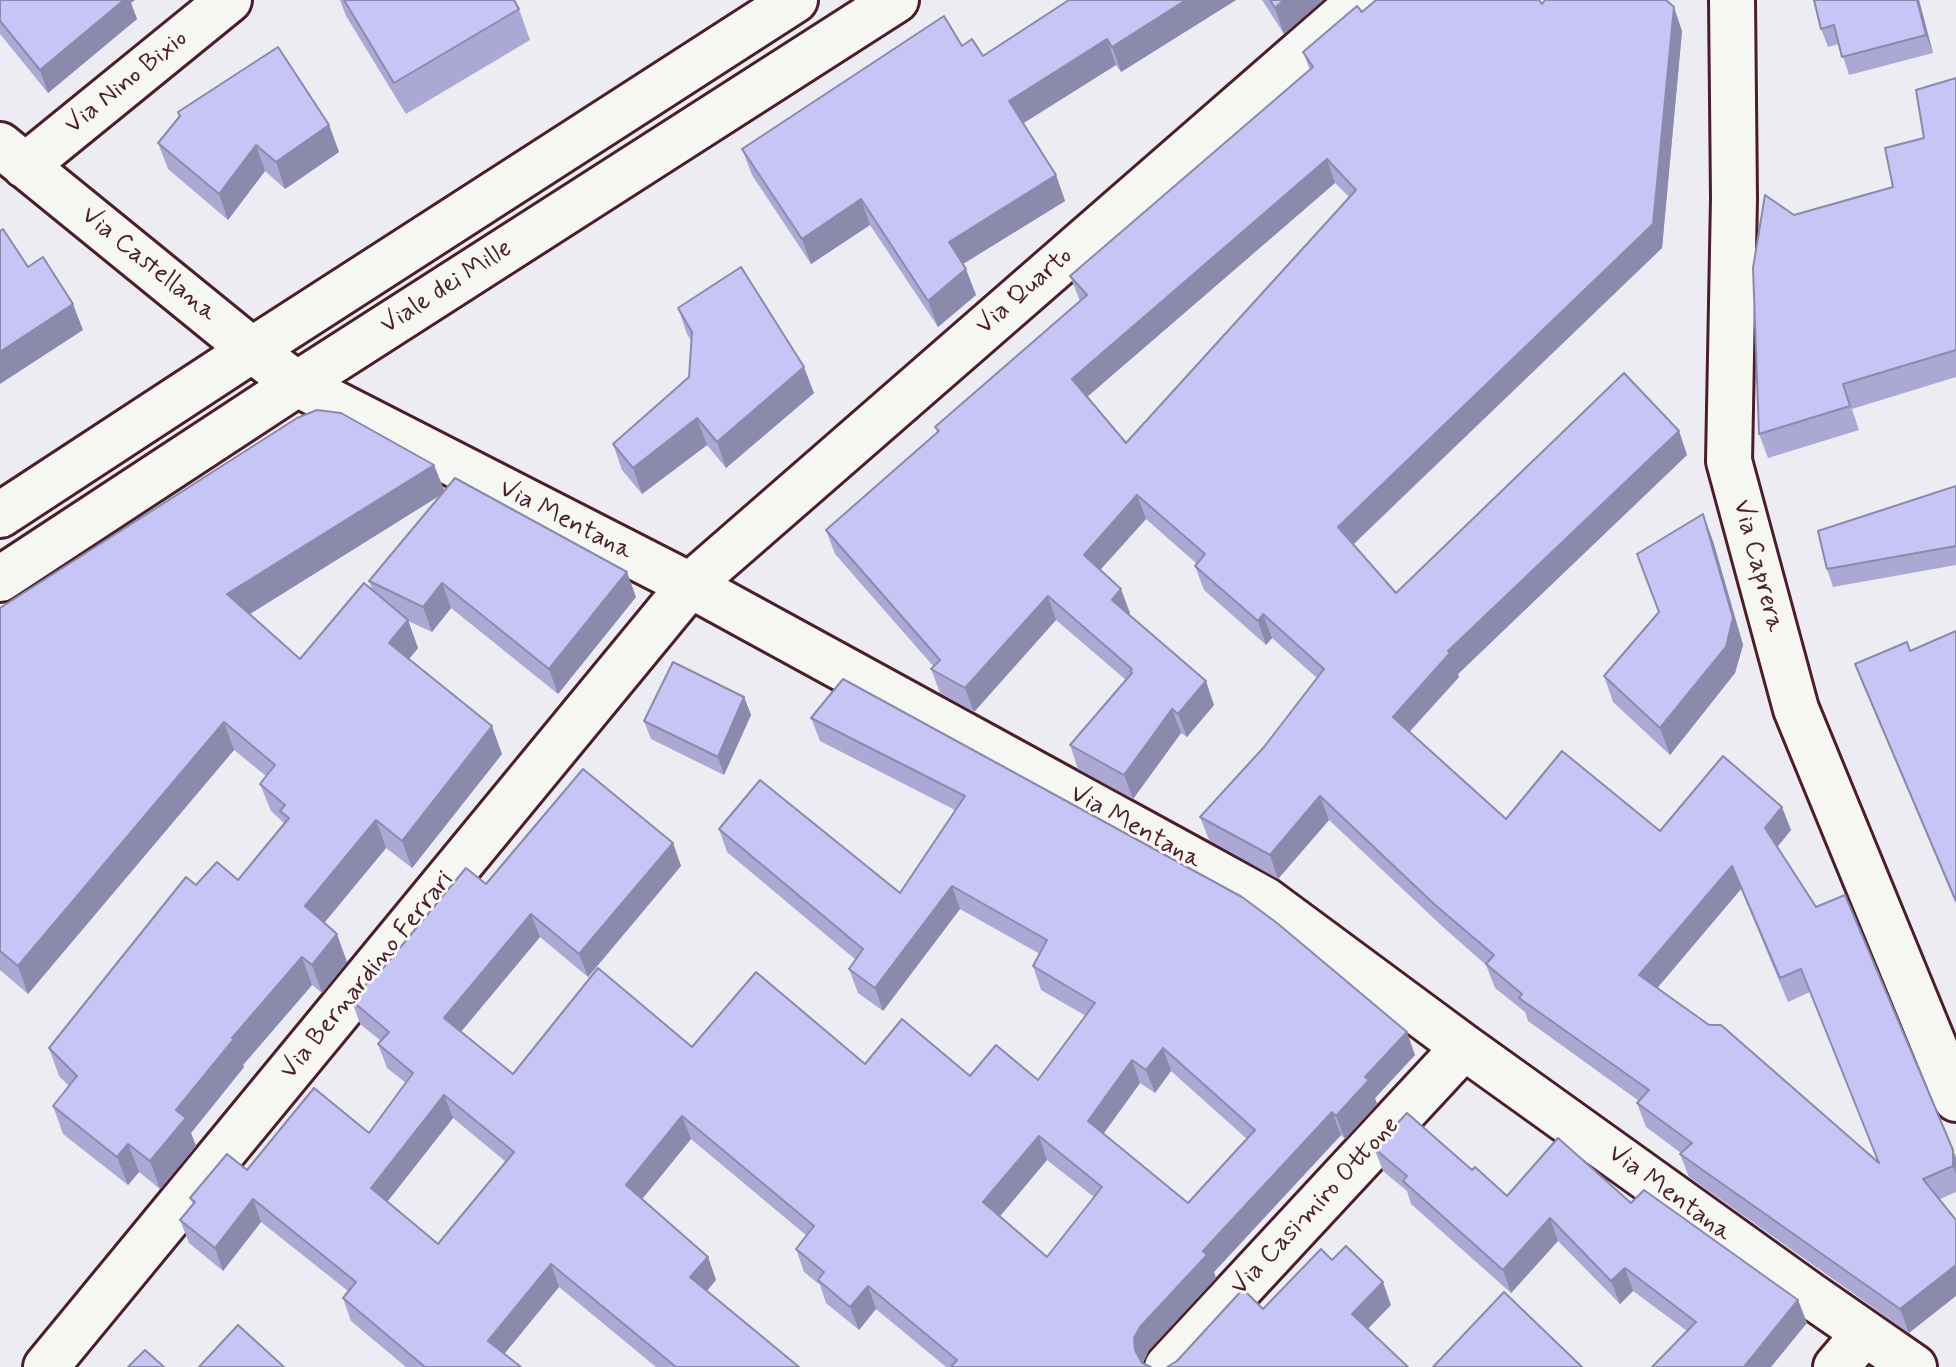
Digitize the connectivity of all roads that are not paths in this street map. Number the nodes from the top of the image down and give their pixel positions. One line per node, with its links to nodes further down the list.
1 (229, 0): 6 (street, Via Nino Bixio)
2 (795, 0): 7 (street, Viale dei Mille)
3 (896, 0): 8 (street, Viale dei Mille)
4 (1361, 0): 11 (street, Via Quarto)
5 (1732, 0): 13 (street, Via Caprera)
6 (13, 155): 7 (street, Via Castellana)
7 (252, 350): 8 (street, Via Castellana); 9 (street, Viale dei Mille)
8 (297, 384): 10 (street, Viale dei Mille); 11 (street, Via Mentana)
9 (0, 515)
10 (0, 579)
11 (690, 585): 12 (street, Via Mentana); 15 (street, Via Bernardino Ferrari)
12 (1464, 1047): 14 (street, Via Mentana); 16 (street, Via Casimiro Ottone)
13 (1956, 1099)
14 (1865, 1333): 17 (street); 18 (street, Via Mentana)
15 (46, 1367)
16 (1167, 1367)
17 (1836, 1367)
18 (1914, 1367)

